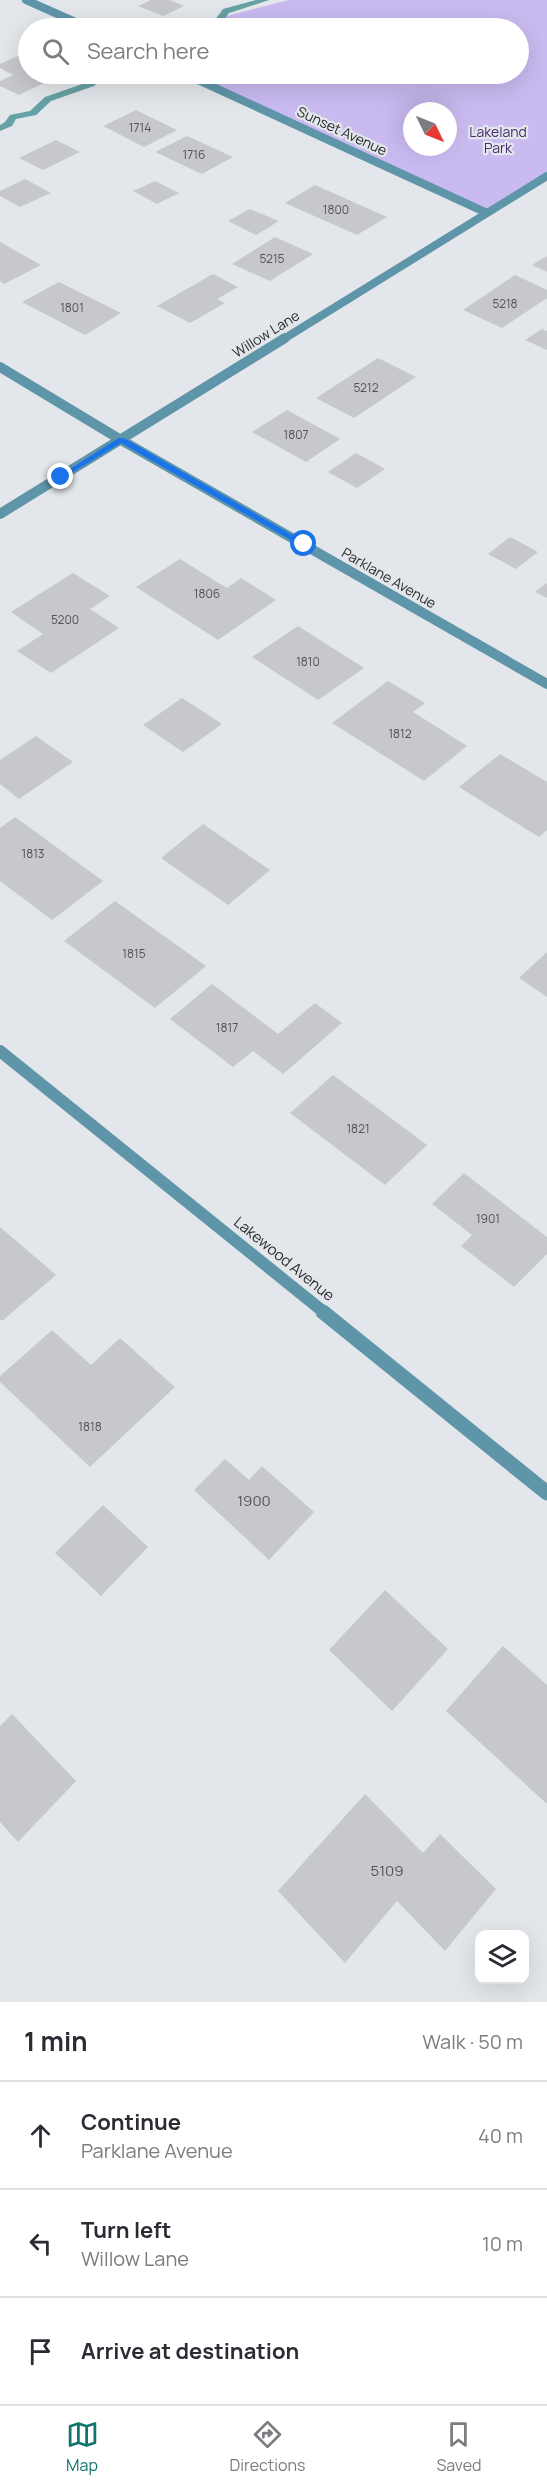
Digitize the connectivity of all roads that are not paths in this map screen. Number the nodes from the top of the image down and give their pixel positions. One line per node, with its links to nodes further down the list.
1 (26, 0): 2 (street)
2 (66, 18)
3 (208, 84): 5 (street, Sunset Avenue)
4 (547, 176): 5 (street, Willow Lane)
5 (487, 213): 7 (street, Willow Lane)
6 (0, 367): 7 (street, Parklane Avenue)
7 (121, 440): 8 (street, Willow Lane); 9 (street, Parklane Avenue)
8 (0, 514)
9 (547, 684)
10 (0, 1051): 11 (street, Lakewood Avenue)
11 (547, 1493)

